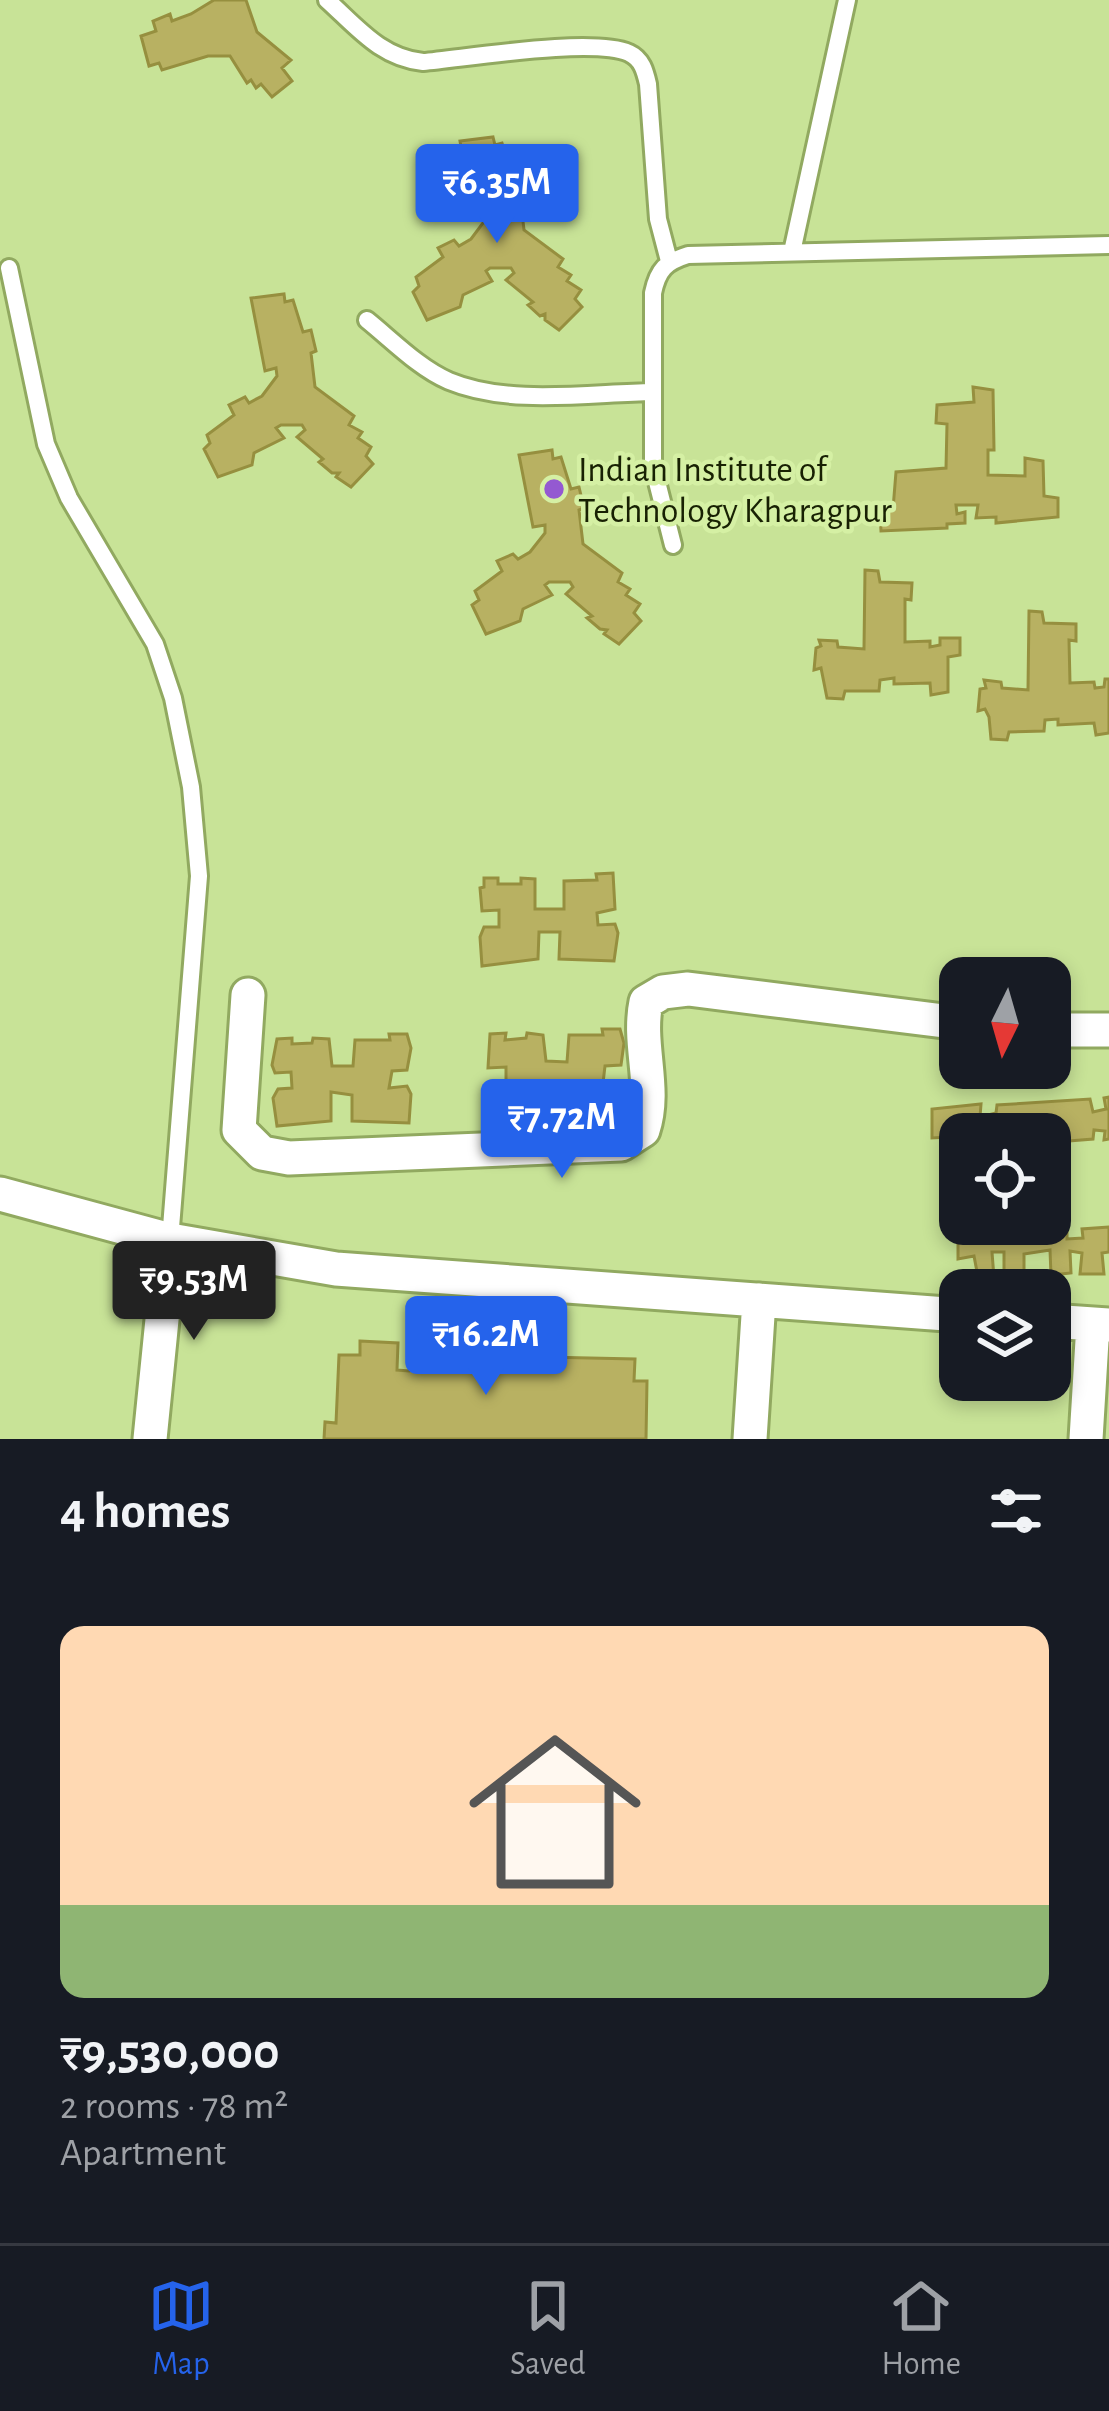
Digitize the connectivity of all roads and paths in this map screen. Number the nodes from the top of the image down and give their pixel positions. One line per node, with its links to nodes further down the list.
1 (327, 0): 5 (lane)
2 (847, 0): 4 (lane)
3 (1109, 245): 4 (lane)
4 (792, 252): 5 (lane)
5 (669, 261): 8 (lane)
6 (9, 268): 15 (lane)
7 (368, 320): 8 (lane)
8 (652, 392): 9 (lane)
9 (673, 545)
10 (248, 994): 11 (street)
11 (939, 1020)
12 (1071, 1030): 13 (street)
13 (1109, 1030)
14 (0, 1194): 15 (street)
15 (170, 1240): 16 (street); 20 (street)
16 (759, 1300): 17 (street); 21 (street)
17 (939, 1313)
18 (1071, 1323): 19 (street)
19 (1101, 1325): 22 (street)
20 (150, 1439)
21 (750, 1439)
22 (1086, 1439)

